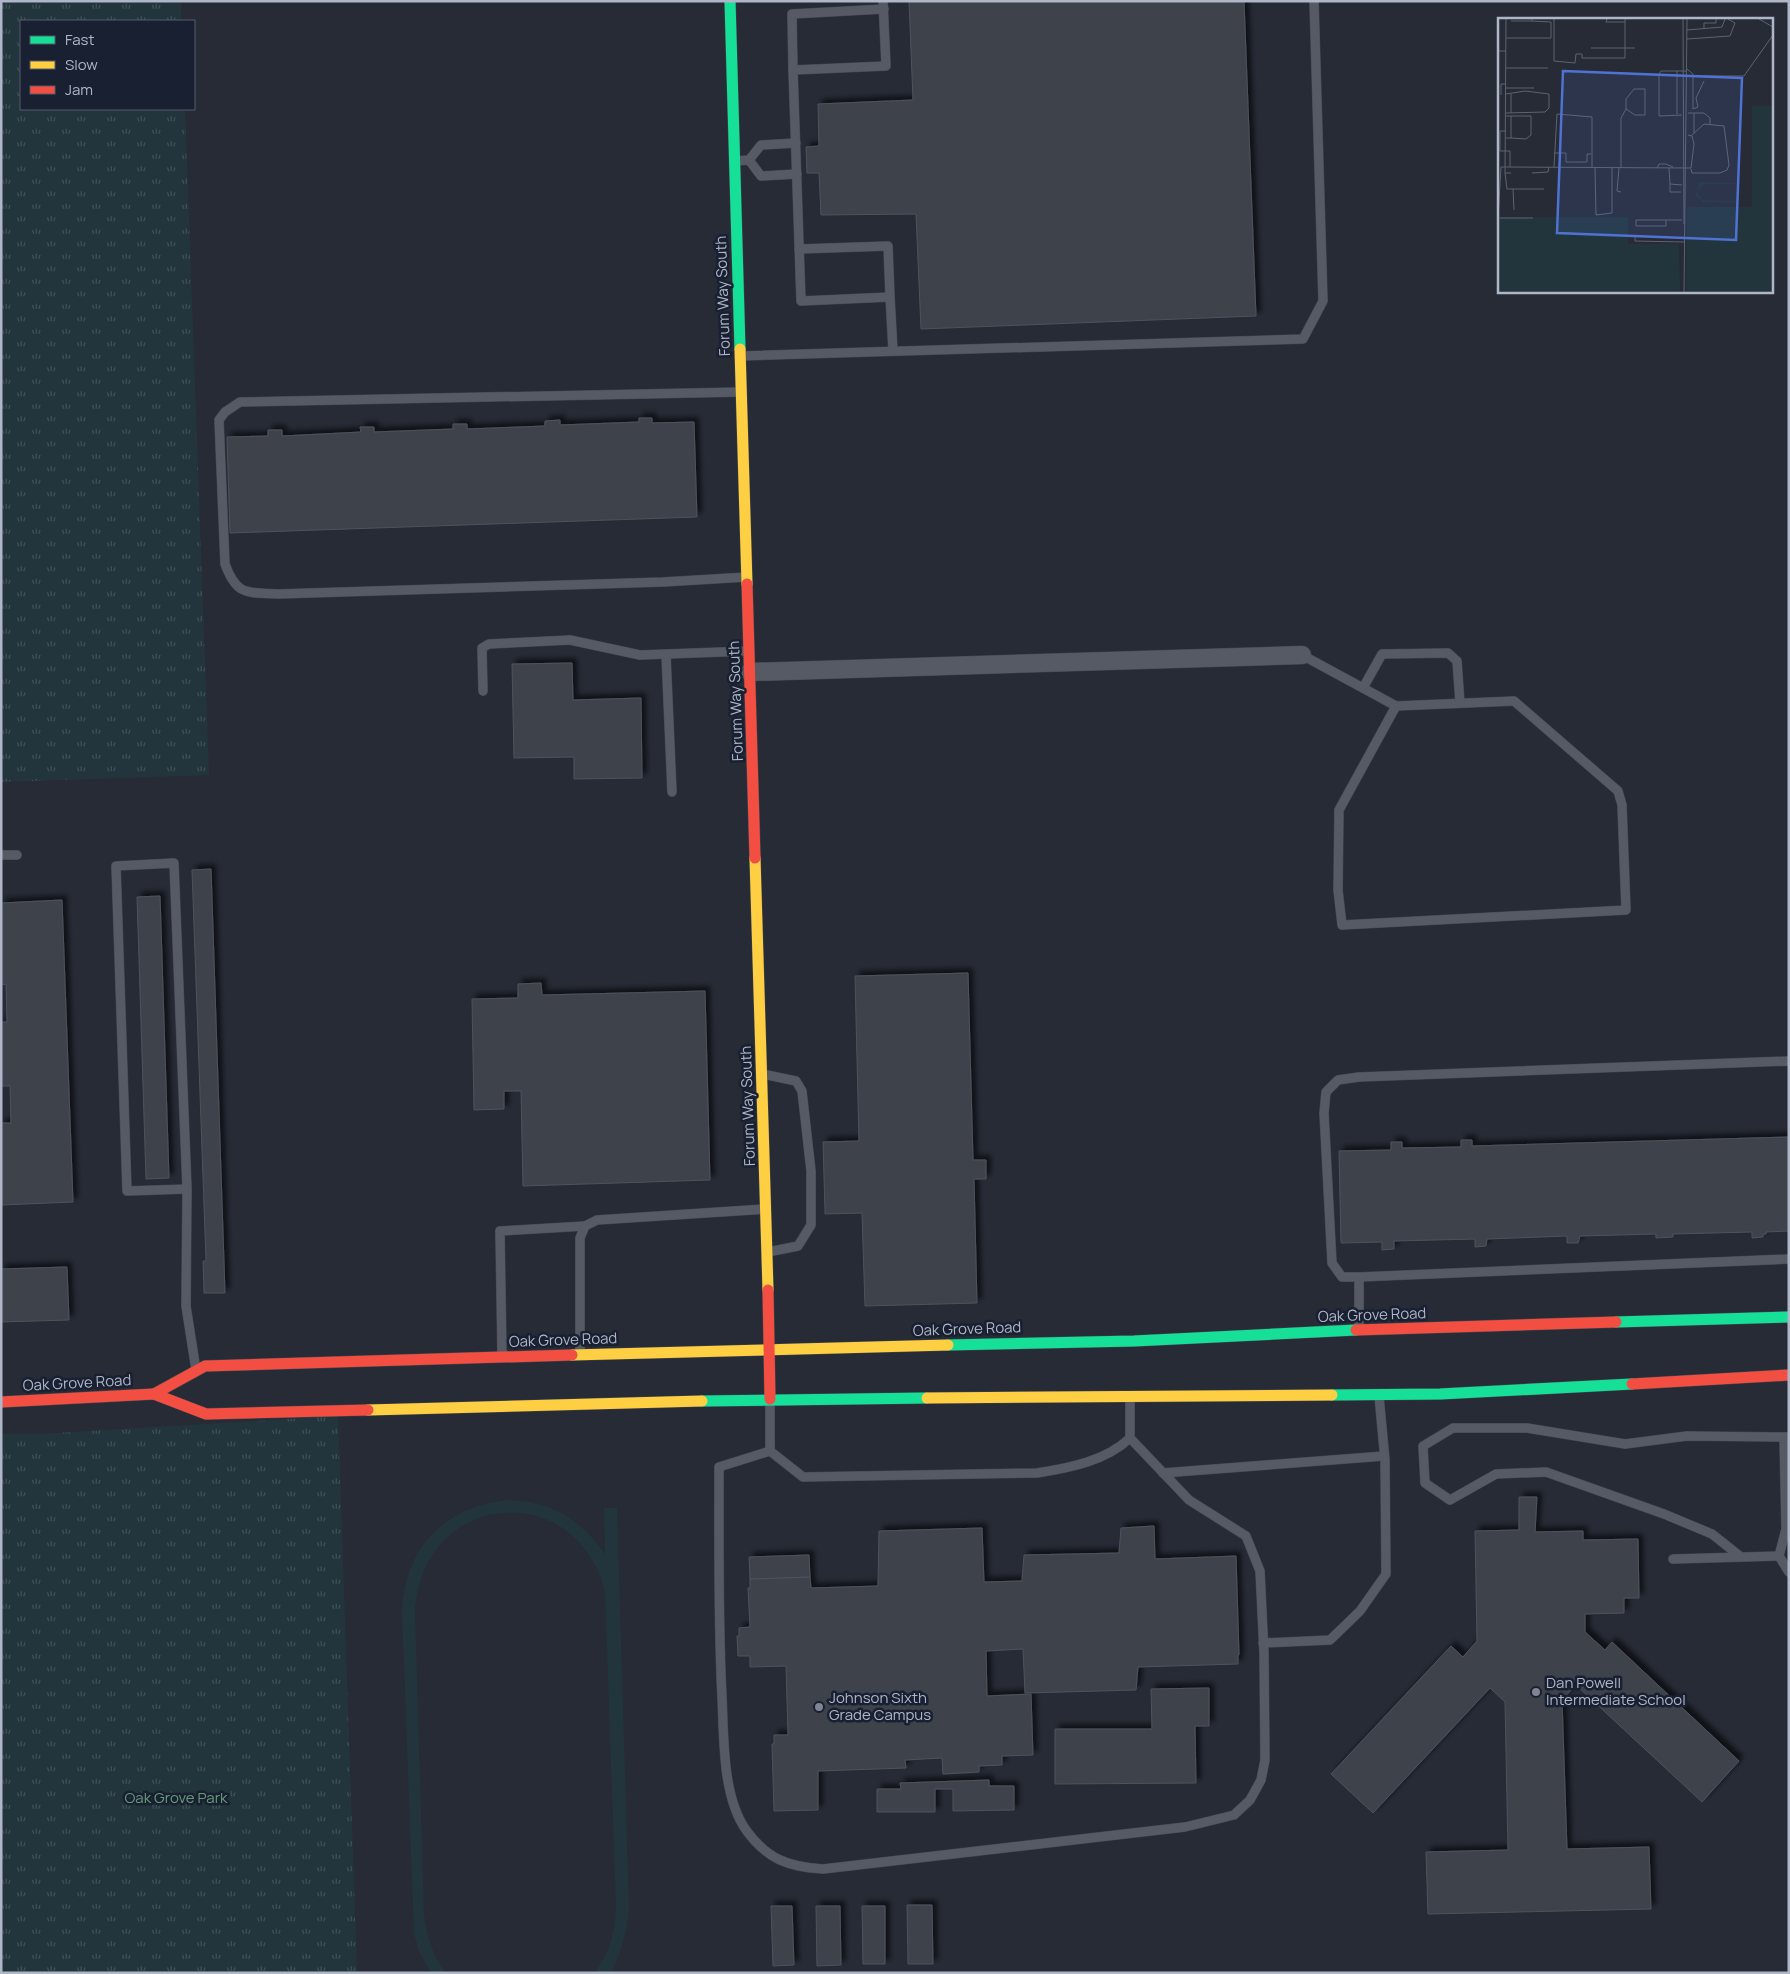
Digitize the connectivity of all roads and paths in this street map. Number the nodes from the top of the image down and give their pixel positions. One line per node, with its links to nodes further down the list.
1 (730, 1): 7 (street, Forum Way South)
2 (1314, 1): 11 (lane)
3 (884, 5): 4 (lane); 4 (lane)
4 (793, 70): 5 (lane)
5 (796, 143): 6 (lane); 8 (lane)
6 (750, 160): 7 (lane); 8 (lane)
7 (734, 161): 12 (street, Forum Way South)
8 (797, 174): 9 (lane)
9 (799, 249): 10 (lane); 10 (lane)
10 (890, 298): 11 (lane)
11 (892, 351): 12 (lane)
12 (740, 356): 13 (street, Forum Way South)
13 (741, 392): 14 (street, Forum Way South); 14 (lane)
14 (747, 577): 15 (street, Forum Way South)
15 (749, 651): 16 (lane); 18 (street, Forum Way South)
16 (666, 655): 20 (lane); 23 (lane)
17 (1302, 655): 18 (street); 19 (lane)
18 (750, 672): 27 (street, Forum Way South)
19 (1363, 688): 21 (lane); 22 (lane)
20 (483, 691)
21 (1460, 702): 22 (lane); 22 (lane)
22 (1396, 706)
23 (672, 792)
24 (17, 855): 25 (lane)
25 (1, 856)
26 (1789, 1061): 33 (lane)
27 (762, 1074): 29 (street, Forum Way South); 31 (lane)
28 (187, 1189): 28 (lane); 39 (lane)
29 (766, 1209): 30 (lane); 31 (street, Forum Way South)
30 (585, 1226): 37 (lane); 38 (lane)
31 (767, 1252): 36 (street, Forum Way South)
32 (1789, 1259): 33 (lane)
33 (1359, 1277): 35 (lane)
34 (1789, 1317): 35 (street, Oak Grove Road)
35 (1359, 1330): 36 (street, Oak Grove Road)
36 (770, 1349): 37 (street, Oak Grove Road); 44 (street, Forum Way South)
37 (580, 1355): 38 (street, Oak Grove Road)
38 (502, 1357): 39 (street, Oak Grove Road)
39 (196, 1371): 41 (street, Oak Grove Road)
40 (1789, 1375): 42 (street, Oak Grove Road)
41 (154, 1394): 44 (street, Oak Grove Road); 45 (street, Oak Grove Road)
42 (1379, 1395): 43 (street, Oak Grove Road); 49 (lane)
43 (1130, 1397): 44 (street, Oak Grove Road); 47 (lane)
44 (770, 1399): 48 (lane)
45 (1, 1402)
46 (1786, 1437): 51 (lane); 52 (lane)
47 (1130, 1438): 48 (lane); 50 (lane)
48 (770, 1451): 55 (lane)
49 (1384, 1456): 50 (lane); 55 (lane)
50 (1163, 1473): 55 (lane)
51 (1779, 1556): 52 (lane); 54 (lane)
52 (1741, 1558): 53 (lane)
53 (1673, 1559)
54 (1789, 1572)
55 (1263, 1642)

